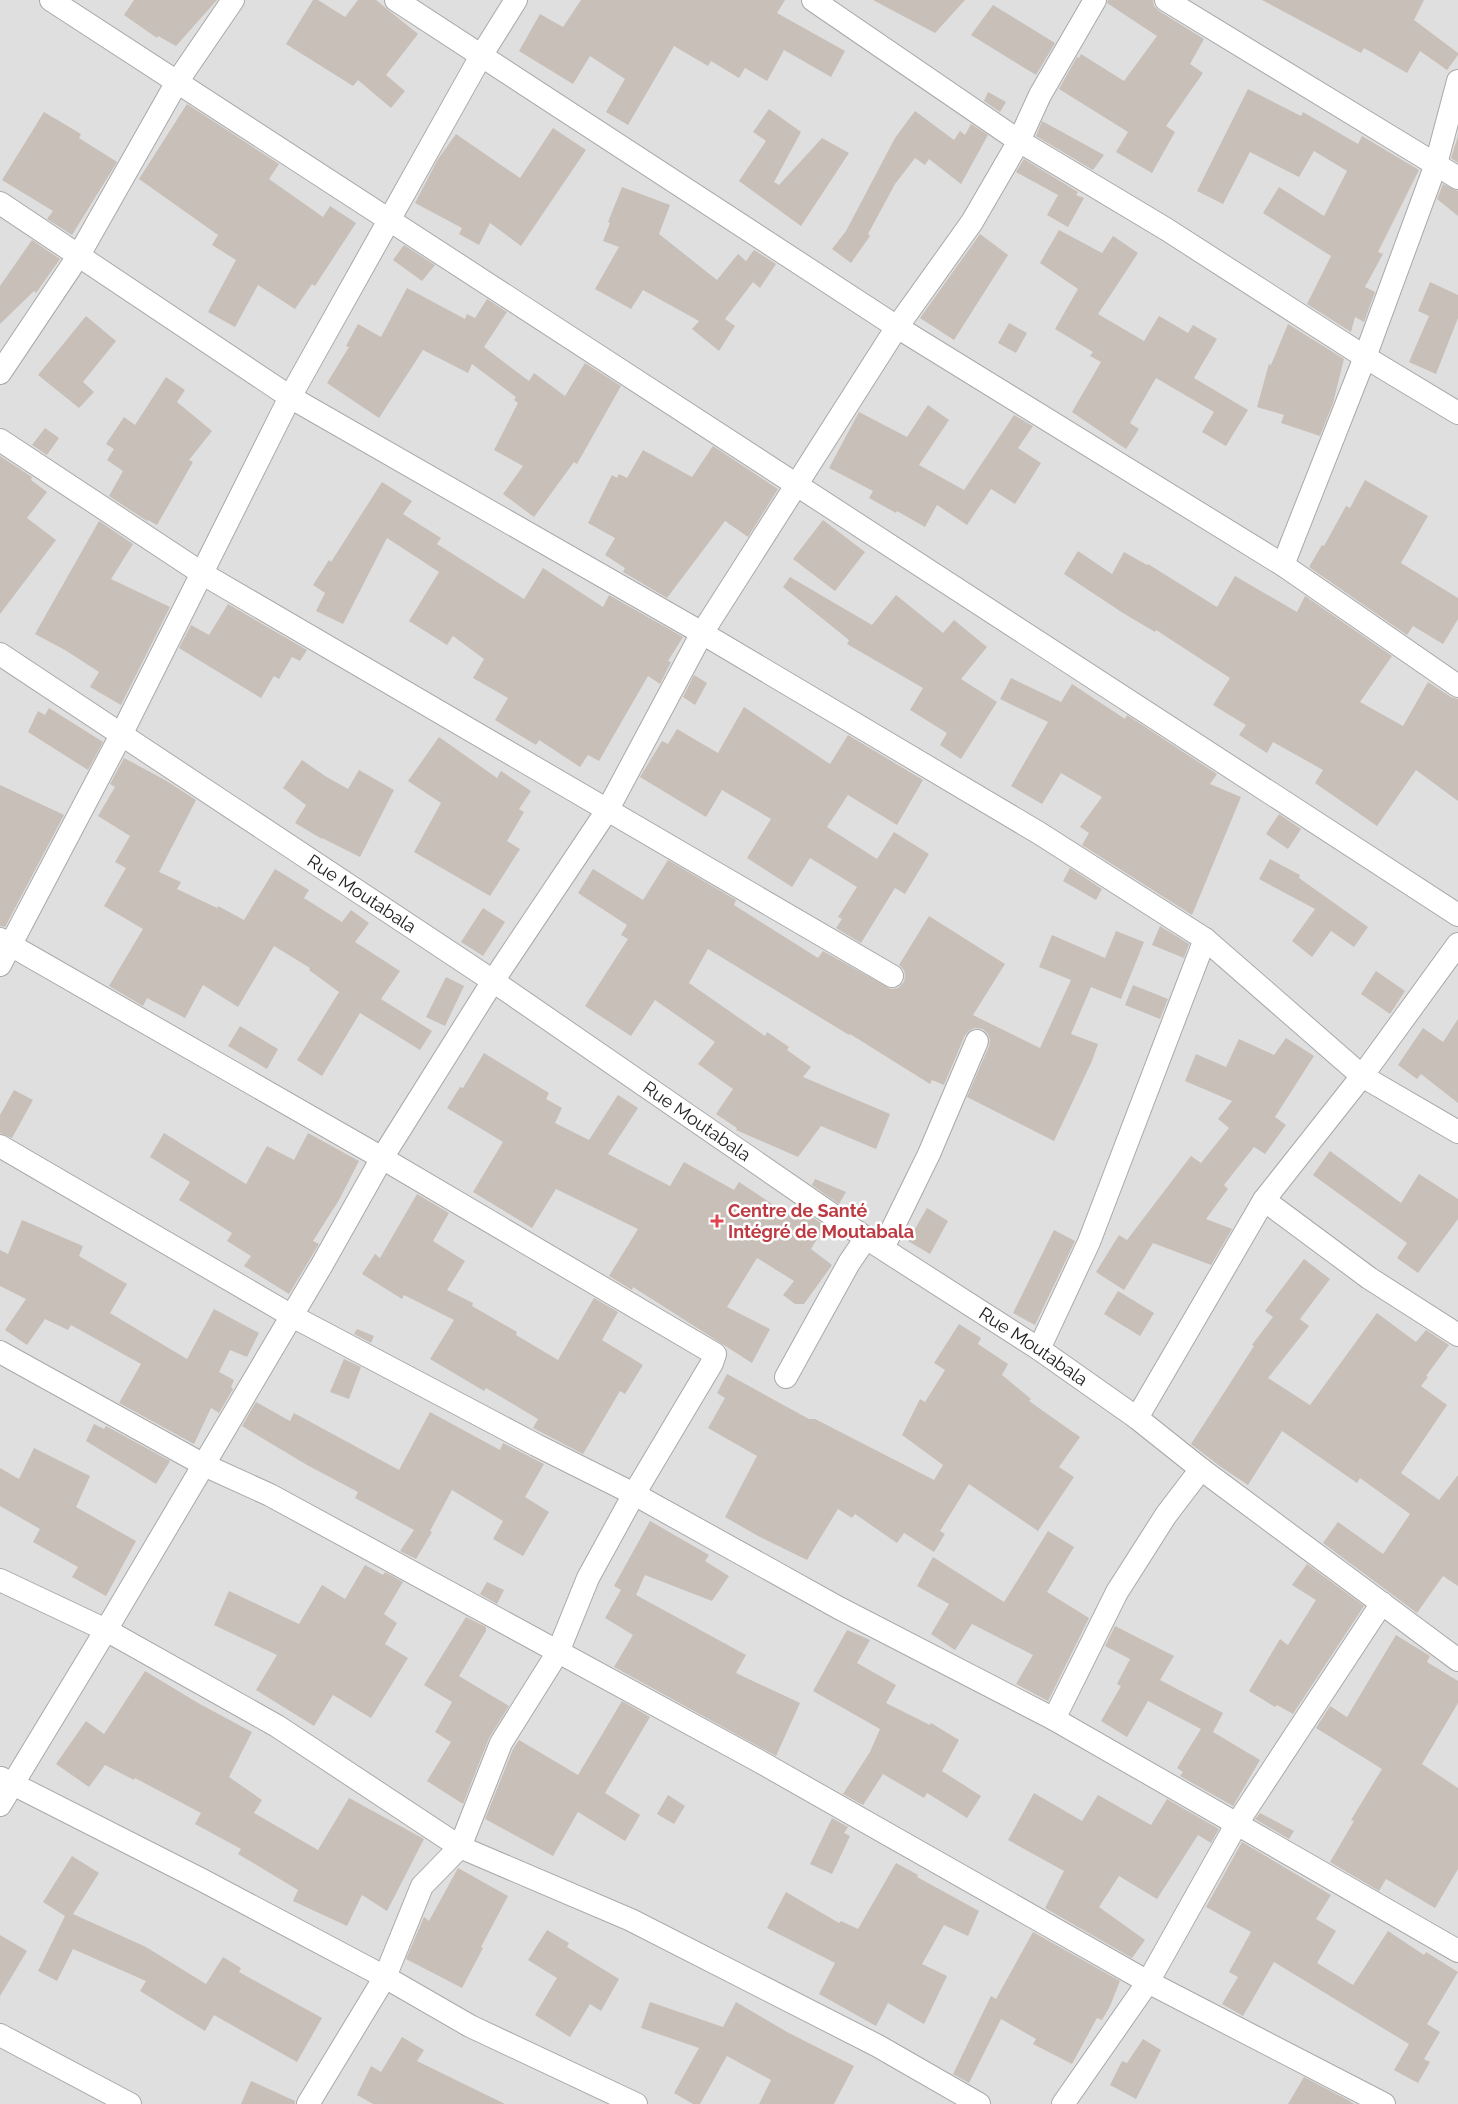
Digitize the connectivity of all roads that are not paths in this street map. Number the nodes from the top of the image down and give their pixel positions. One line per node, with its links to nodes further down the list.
1 (51, 0): 10 (street)
2 (232, 0): 10 (street)
3 (396, 0): 8 (street)
4 (516, 0): 8 (street)
5 (813, 0): 11 (street)
6 (1095, 0): 11 (street)
7 (1166, 0): 12 (street)
8 (481, 56): 15 (street); 17 (street)
9 (1458, 81): 12 (street)
10 (177, 82): 15 (street); 16 (street)
11 (1019, 141): 17 (street); 18 (street)
12 (1436, 164): 13 (street); 18 (street)
13 (1458, 178)
14 (0, 203): 16 (street)
15 (388, 219): 20 (street); 23 (street)
16 (79, 255): 19 (street); 20 (street)
17 (898, 328): 23 (street); 24 (street)
18 (1365, 357): 21 (street); 24 (street)
19 (0, 373)
20 (290, 397): 25 (street); 26 (street)
21 (1458, 413)
22 (0, 440): 25 (street)
23 (796, 485): 26 (street); 31 (street)
24 (1283, 565): 28 (street)
25 (203, 574): 29 (street); 30 (street)
26 (702, 633): 30 (street); 32 (street)
27 (0, 654): 29 (street, Rue Moutabala)
28 (1458, 686)
29 (121, 736): 33 (street); 37 (street, Rue Moutabala)
30 (608, 809): 36 (street); 37 (street)
31 (1458, 915)
32 (1205, 939): 39 (street); 47 (street)
33 (5, 942): 35 (street); 42 (street)
34 (1458, 944): 39 (street)
35 (0, 965)
36 (892, 976)
37 (492, 981): 42 (street); 44 (street, Rue Moutabala)
38 (977, 1041): 44 (street)
39 (1362, 1076): 40 (street); 43 (street)
40 (1458, 1132)
41 (0, 1146): 45 (street)
42 (382, 1158): 45 (street); 53 (street)
43 (1264, 1200): 46 (street); 50 (street)
44 (875, 1243): 47 (street, Rue Moutabala); 49 (street)
45 (292, 1316): 51 (street); 53 (street)
46 (1458, 1335)
47 (1039, 1349): 50 (street, Rue Moutabala)
48 (0, 1352): 51 (street)
49 (786, 1377)
50 (1137, 1418): 52 (street, Rue Moutabala)
51 (204, 1465): 56 (street); 57 (street)
52 (1201, 1469): 55 (street, Rue Moutabala); 59 (street)
53 (634, 1494): 57 (street); 59 (street)
54 (0, 1580): 56 (street)
55 (1382, 1603): 58 (street, Rue Moutabala); 62 (street)
56 (106, 1630): 60 (street); 63 (street)
57 (558, 1652): 63 (street); 66 (street)
58 (1458, 1660)
59 (1054, 1719): 62 (street)
60 (7, 1781): 61 (street); 65 (street)
61 (0, 1805)
62 (1236, 1825): 64 (street); 66 (street)
63 (460, 1847): 65 (street); 71 (street)
64 (1458, 1951)
65 (385, 1977): 69 (street); 70 (street)
66 (1148, 1982): 72 (street); 73 (street)
67 (0, 2035): 68 (street)
68 (130, 2104)
69 (308, 2104)
70 (636, 2104)
71 (979, 2104)
72 (1063, 2104)
73 (1384, 2104)

